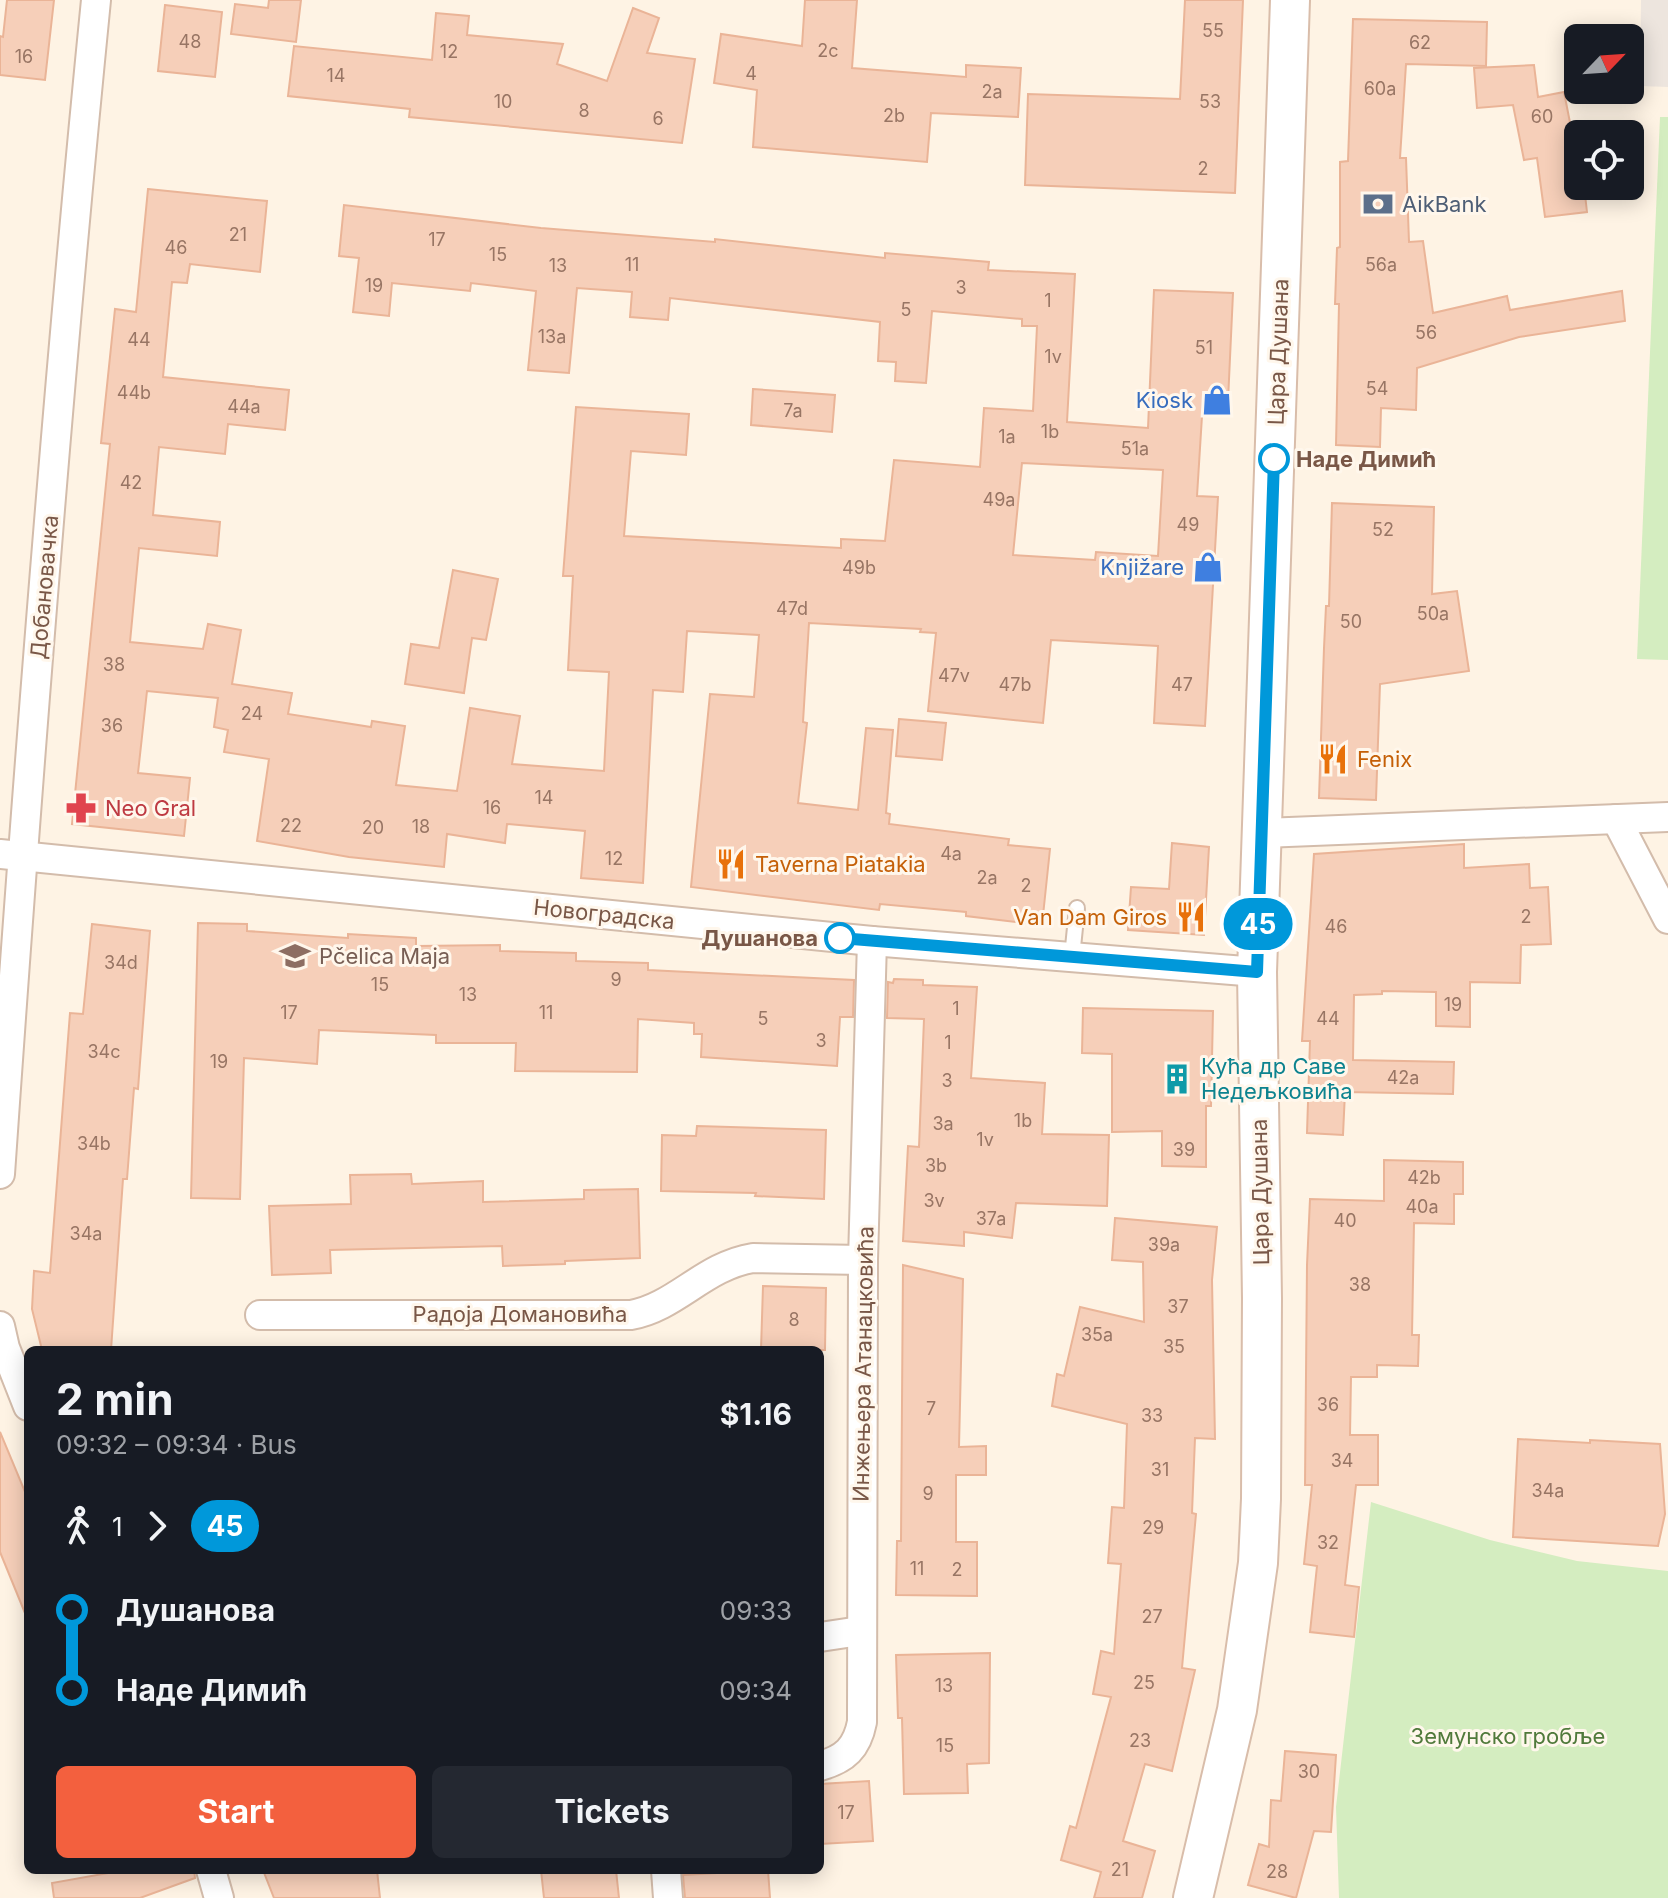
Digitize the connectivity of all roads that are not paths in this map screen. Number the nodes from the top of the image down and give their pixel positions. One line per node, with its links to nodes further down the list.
1 (96, 0): 6 (street, Добановачка)
2 (1290, 0): 5 (main road, Цара Душана)
3 (1668, 817): 4 (street)
4 (1616, 819): 5 (street); 8 (street)
5 (1261, 833): 11 (main road, Цара Душана)
6 (11, 855): 9 (street, Новоградска); 12 (street, Добановачка)
7 (1077, 908): 10 (lane)
8 (1668, 919)
9 (872, 941): 10 (street, Новоградска); 13 (street, Инжењера Атанацковића)
10 (1072, 957): 11 (street, Новоградска)
11 (1257, 972): 24 (main road, Цара Душана)
12 (0, 1174)
13 (863, 1260): 14 (street, Радоја Домановића); 17 (street, Инжењера Атанацковића)
14 (260, 1315)
15 (0, 1326): 16 (street)
16 (24, 1396)
17 (860, 1631): 18 (street); 19 (street, Инжењера Атанацковића)
18 (824, 1636)
19 (824, 1765)
20 (212, 1874): 22 (street)
21 (666, 1874): 23 (street)
22 (219, 1898)
23 (668, 1898)
24 (1193, 1898)

